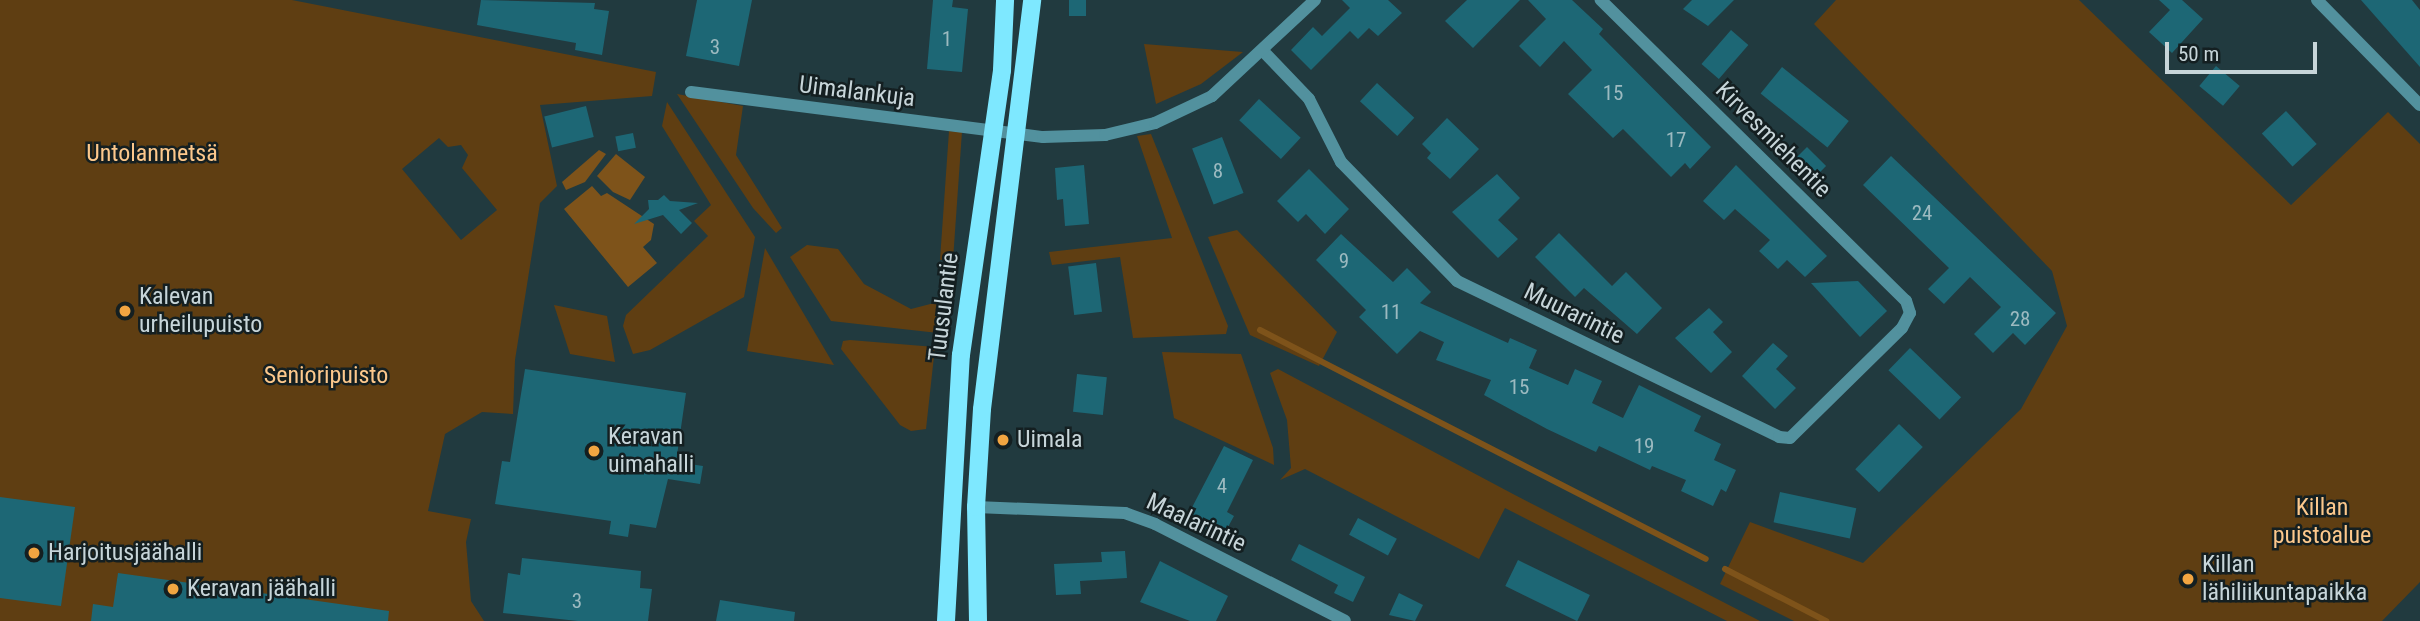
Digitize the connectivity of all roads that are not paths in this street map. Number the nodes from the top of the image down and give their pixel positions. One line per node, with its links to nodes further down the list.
1 (1006, 0): 9 (main road, Tuusulantie)
2 (1032, 0): 10 (main road, Tuusulantie)
3 (1315, 0): 6 (street, Uimalankuja)
4 (1601, 0): 11 (street, Kirvesmiehentie)
5 (2317, 0): 8 (street)
6 (1264, 52): 10 (street, Uimalankuja); 11 (street, Muurarintie)
7 (691, 92): 9 (street, Uimalankuja)
8 (2419, 102)
9 (993, 131): 10 (street, Uimalankuja); 13 (main road, Tuusulantie)
10 (1017, 133): 12 (main road, Tuusulantie)
11 (1910, 313)
12 (976, 507): 14 (main road, Tuusulantie); 15 (street, Maalarintie)
13 (946, 621)
14 (978, 621)
15 (1345, 621)

